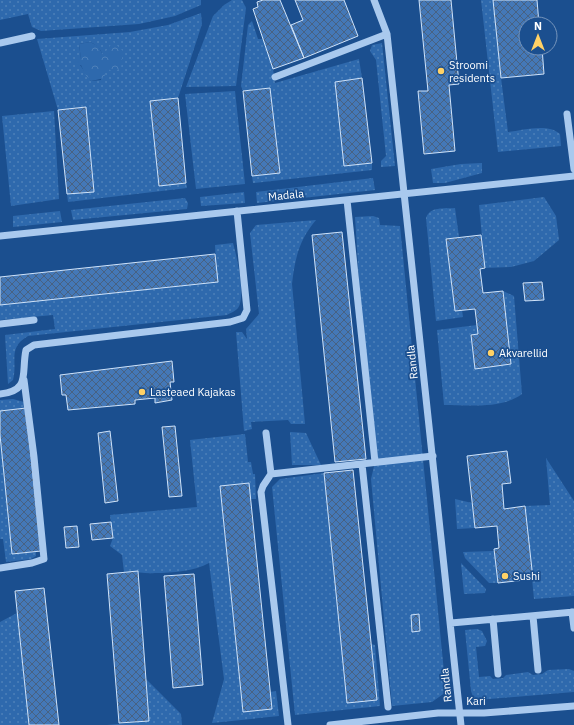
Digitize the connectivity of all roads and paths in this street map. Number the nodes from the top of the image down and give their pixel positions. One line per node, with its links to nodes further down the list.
1 (374, 0): 2 (street, Randla)
2 (387, 34): 5 (street); 9 (street, Randla)
3 (32, 36): 4 (street)
4 (0, 43)
5 (275, 77)
6 (566, 114): 7 (street)
7 (574, 169)
8 (574, 176): 9 (street, Madala)
9 (404, 194): 10 (street, Madala); 18 (street, Randla)
10 (347, 200): 11 (street, Madala); 19 (street)
11 (237, 211): 12 (street, Madala); 15 (street)
12 (0, 236)
13 (34, 320): 14 (street)
14 (0, 324)
15 (24, 380): 16 (street); 22 (street)
16 (0, 394)
17 (266, 433): 21 (street)
18 (433, 456): 19 (street); 26 (street, Randla)
19 (375, 462): 20 (street)
20 (362, 464): 21 (street); 31 (street)
21 (271, 474): 33 (street)
22 (0, 568)
23 (573, 612): 24 (street); 27 (street)
24 (533, 616): 25 (street); 28 (street)
25 (493, 619): 26 (street); 29 (street)
26 (451, 623): 32 (street, Randla)
27 (574, 628)
28 (538, 670)
29 (498, 674)
30 (574, 706): 32 (street, Kari)
31 (388, 707)
32 (460, 712): 34 (street, Kari); 35 (street, Randla)
33 (288, 725)
34 (330, 725)
35 (462, 725)

